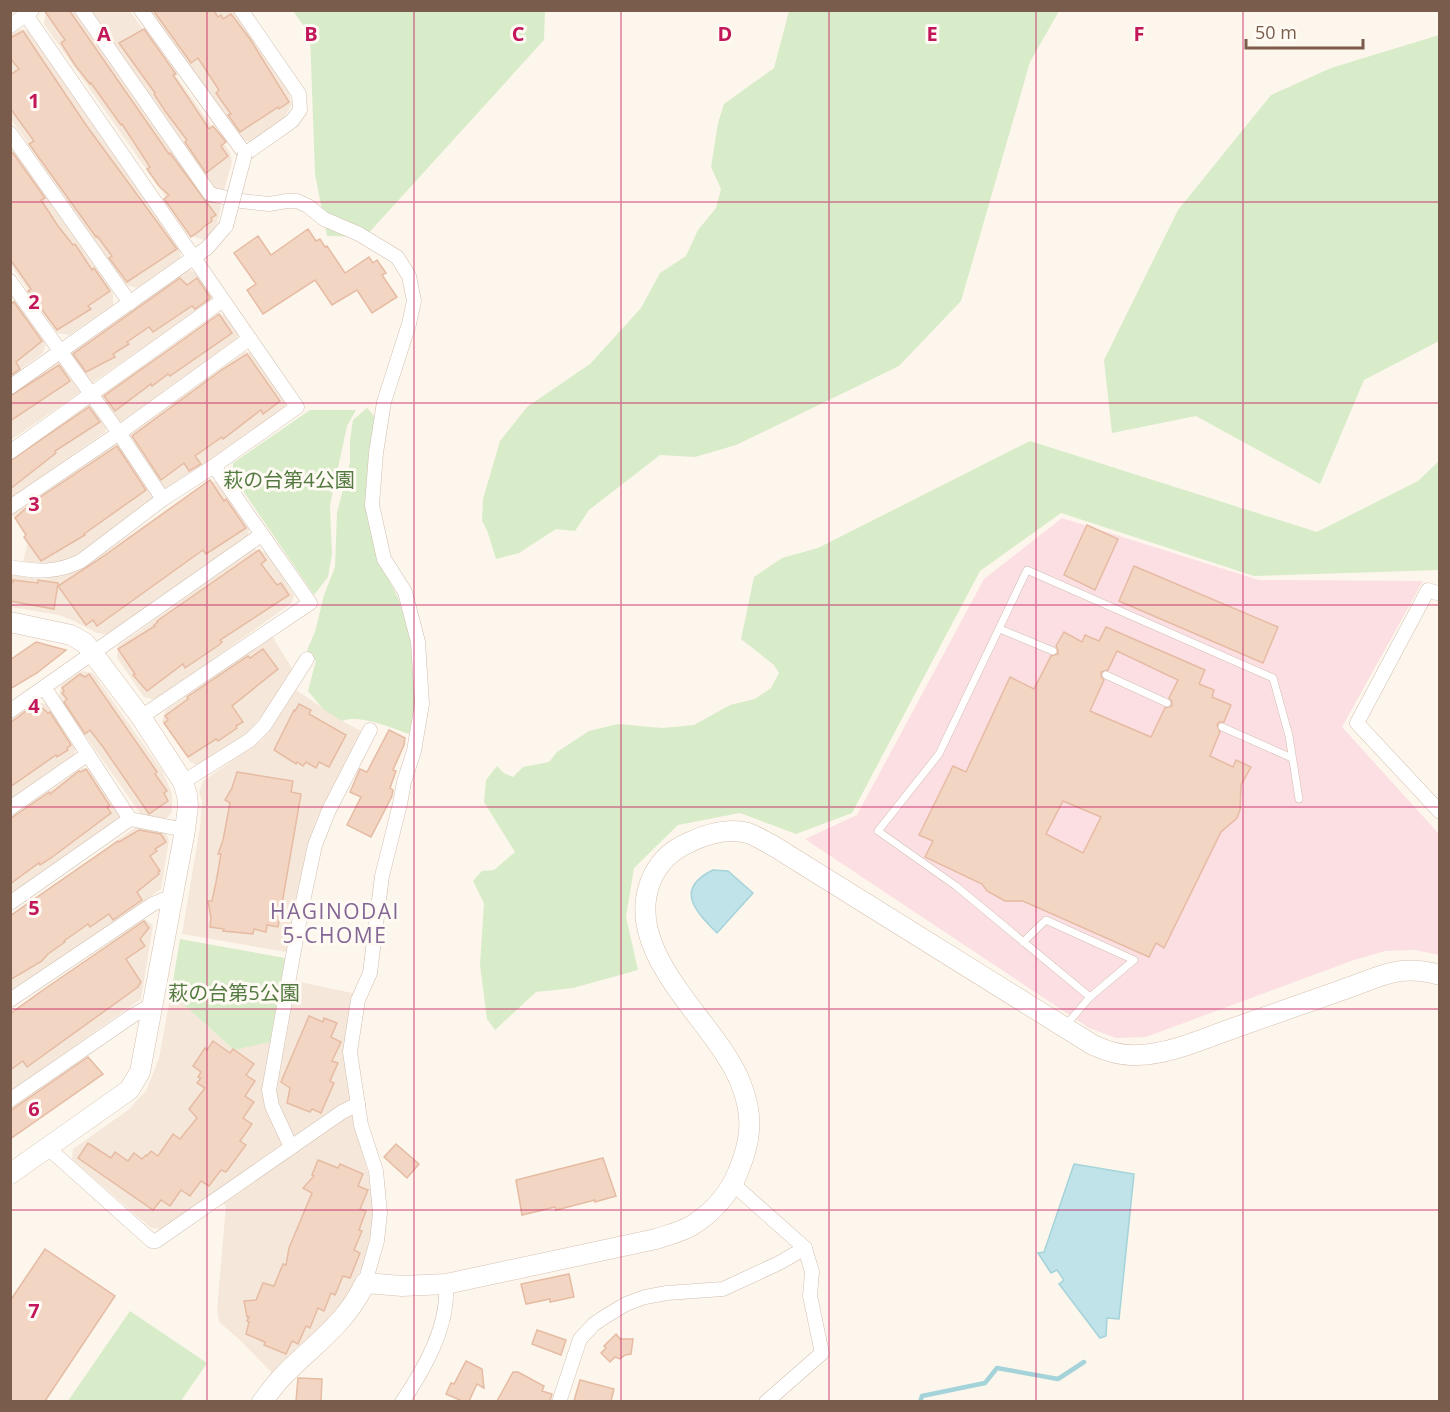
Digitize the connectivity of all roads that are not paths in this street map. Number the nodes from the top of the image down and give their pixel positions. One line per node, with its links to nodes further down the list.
1 (82, 10): 53 (street)
2 (141, 10): 7 (street)
3 (241, 10): 7 (street)
4 (29, 13): 5 (street); 8 (street)
5 (10, 26)
6 (10, 133): 11 (street)
7 (245, 154): 8 (street, bridge)
8 (195, 257): 10 (street); 11 (street)
9 (11, 283): 13 (street)
10 (224, 300): 12 (street); 15 (street)
11 (130, 303): 13 (street)
12 (249, 339): 16 (street); 18 (street)
13 (61, 351): 14 (street); 15 (street)
14 (10, 387)
15 (91, 396): 16 (street); 17 (street)
16 (119, 433): 19 (street); 20 (street)
17 (10, 452)
18 (214, 466): 19 (street); 21 (street)
19 (163, 499): 22 (street)
20 (10, 507)
21 (261, 535): 27 (street); 33 (street)
22 (10, 567)
23 (1440, 594): 41 (street)
24 (10, 622): 27 (street)
25 (1000, 629): 26 (lane); 37 (lane); 46 (lane)
26 (1053, 651)
27 (94, 653): 30 (street); 33 (street)
28 (307, 659): 38 (street)
29 (1106, 675): 31 (lane)
30 (44, 687): 32 (street); 36 (street)
31 (1167, 703)
32 (12, 708)
33 (141, 717): 38 (street)
34 (1222, 727): 37 (lane)
35 (370, 730): 55 (street)
36 (88, 754): 40 (street); 42 (street)
37 (1292, 758): 39 (lane)
38 (183, 782): 43 (street)
39 (1299, 799)
40 (10, 808)
41 (1440, 812)
42 (130, 819): 43 (street); 45 (street)
43 (185, 830): 44 (street)
44 (173, 896): 49 (street); 50 (street)
45 (10, 903)
46 (1023, 942): 48 (lane); 48 (lane)
47 (1440, 975): 51 (street)
48 (1090, 997): 51 (lane)
49 (10, 1000)
50 (153, 1004): 52 (street); 54 (street)
51 (1065, 1027): 57 (street)
52 (10, 1100)
53 (358, 1104): 55 (street); 59 (street)
54 (48, 1148): 55 (street); 56 (street)
55 (291, 1148)
56 (10, 1174)
57 (733, 1184): 58 (street); 60 (street)
58 (805, 1248): 63 (street); 64 (street)
59 (365, 1283): 60 (street); 61 (street)
60 (446, 1284): 62 (street)
61 (262, 1401)
62 (402, 1401)
63 (559, 1401)
64 (766, 1401)

